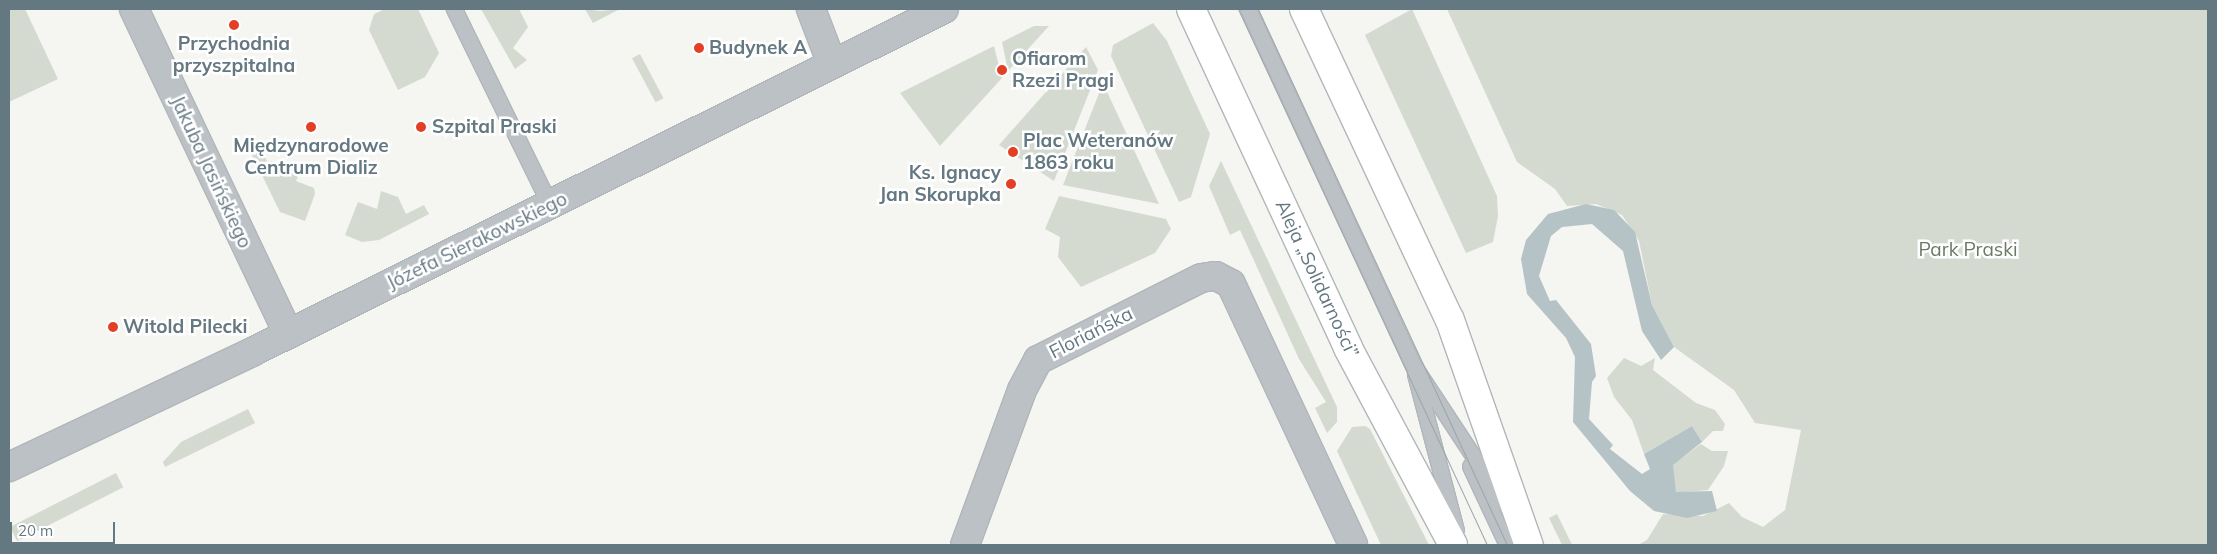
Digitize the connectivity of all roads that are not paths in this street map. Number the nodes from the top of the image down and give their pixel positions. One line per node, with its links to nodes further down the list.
1 (134, 9): 10 (street, Jakuba Jasińskiego)
2 (454, 9): 9 (lane)
3 (812, 9): 8 (street)
4 (944, 9): 8 (street, Józefa Sierakowskiego)
5 (1191, 9): 17 (main road, Aleja „Solidarności”)
6 (1248, 9): 11 (lane)
7 (1304, 9): 14 (main road)
8 (832, 64): 9 (street, Józefa Sierakowskiego)
9 (550, 205): 10 (street, Józefa Sierakowskiego)
10 (288, 334): 13 (street, Józefa Sierakowskiego)
11 (1412, 362): 12 (lane); 18 (lane)
12 (1447, 417): 14 (lane); 14 (lane)
13 (9, 467)
14 (1519, 540)
15 (965, 545): 16 (street, Floriańska)
16 (1353, 545)
17 (1453, 545)
18 (1460, 545)

